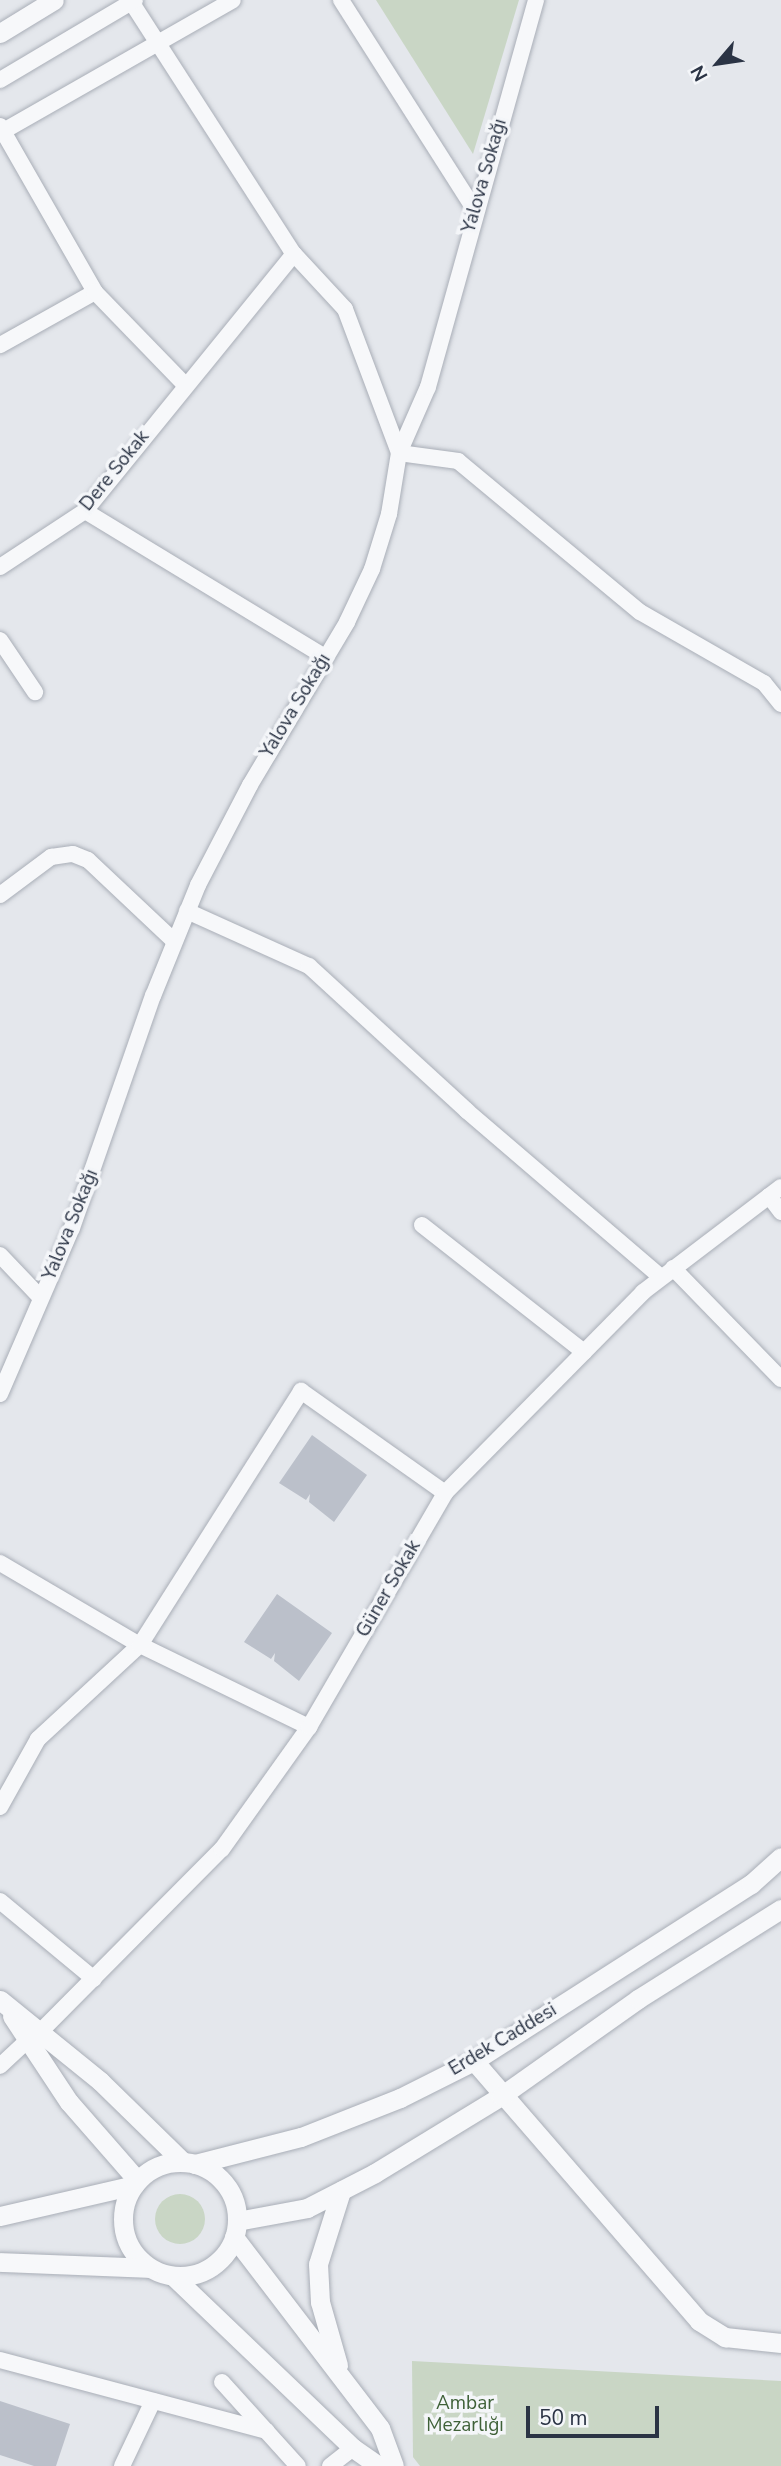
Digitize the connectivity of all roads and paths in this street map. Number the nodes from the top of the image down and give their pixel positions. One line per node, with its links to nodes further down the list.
1 (233, 0): 7 (street)
2 (341, 0): 10 (street)
3 (536, 0): 10 (street, Yalova Sokağı)
4 (132, 1): 7 (street); 8 (street)
5 (47, 2): 6 (street)
6 (0, 33)
7 (159, 42): 9 (street); 11 (street)
8 (0, 80)
9 (1, 130): 12 (street)
10 (475, 210): 15 (street, Yalova Sokağı)
11 (294, 254): 14 (street, Dere Sokak); 15 (street)
12 (95, 292): 13 (street); 14 (street)
13 (0, 345)
14 (184, 385): 16 (street, Dere Sokak)
15 (399, 453): 19 (street, Yalova Sokağı); 21 (street)
16 (85, 511): 17 (street, Dere Sokak); 19 (street)
17 (0, 567)
18 (0, 639): 20 (street)
19 (325, 657): 23 (street, Yalova Sokağı)
20 (35, 691)
21 (781, 704)
22 (0, 895): 24 (street)
23 (187, 911): 24 (street, Yalova Sokağı); 29 (street)
24 (174, 940): 30 (street, Yalova Sokağı)
25 (775, 1191): 26 (street); 29 (street, Güner Sokak)
26 (781, 1212)
27 (422, 1225): 31 (street)
28 (0, 1255): 30 (street)
29 (667, 1273): 31 (street, Güner Sokak); 32 (street)
30 (41, 1298): 33 (street, Yalova Sokağı)
31 (584, 1352): 34 (street, Güner Sokak)
32 (781, 1379)
33 (0, 1394)
34 (445, 1493): 36 (street); 37 (street, Güner Sokak)
35 (0, 1563): 36 (street)
36 (140, 1645): 37 (street); 38 (street)
37 (309, 1727): 42 (street, Güner Sokak)
38 (0, 1807)
39 (781, 1857): 45 (street, Erdek Caddesi)
40 (0, 1901): 42 (street)
41 (781, 1909): 47 (street, Erdek Caddesi)
42 (94, 1979): 44 (street, Güner Sokak)
43 (4, 2005): 44 (street)
44 (33, 2036): 46 (street, Güner Sokak); 48 (street); 49 (street)
45 (474, 2061): 47 (street); 48 (street, Erdek Caddesi)
46 (0, 2066)
47 (501, 2096): 50 (street, Erdek Caddesi); 56 (street)
48 (189, 2163): 49 (street); 52 (street)
49 (136, 2183): 51 (street); 54 (street)
50 (341, 2191): 52 (street, Erdek Caddesi); 58 (street)
51 (0, 2216)
52 (236, 2229): 55 (street); 58 (street)
53 (0, 2262): 54 (street)
54 (149, 2268): 55 (street)
55 (173, 2276): 62 (street)
56 (781, 2343)
57 (0, 2360): 60 (street)
58 (342, 2379): 67 (street)
59 (222, 2382): 61 (street)
60 (153, 2401): 61 (street); 63 (street)
61 (267, 2431): 64 (street)
62 (353, 2448): 65 (street); 66 (street)
63 (122, 2466)
64 (298, 2466)
65 (330, 2466)
66 (379, 2466)
67 (394, 2466)

